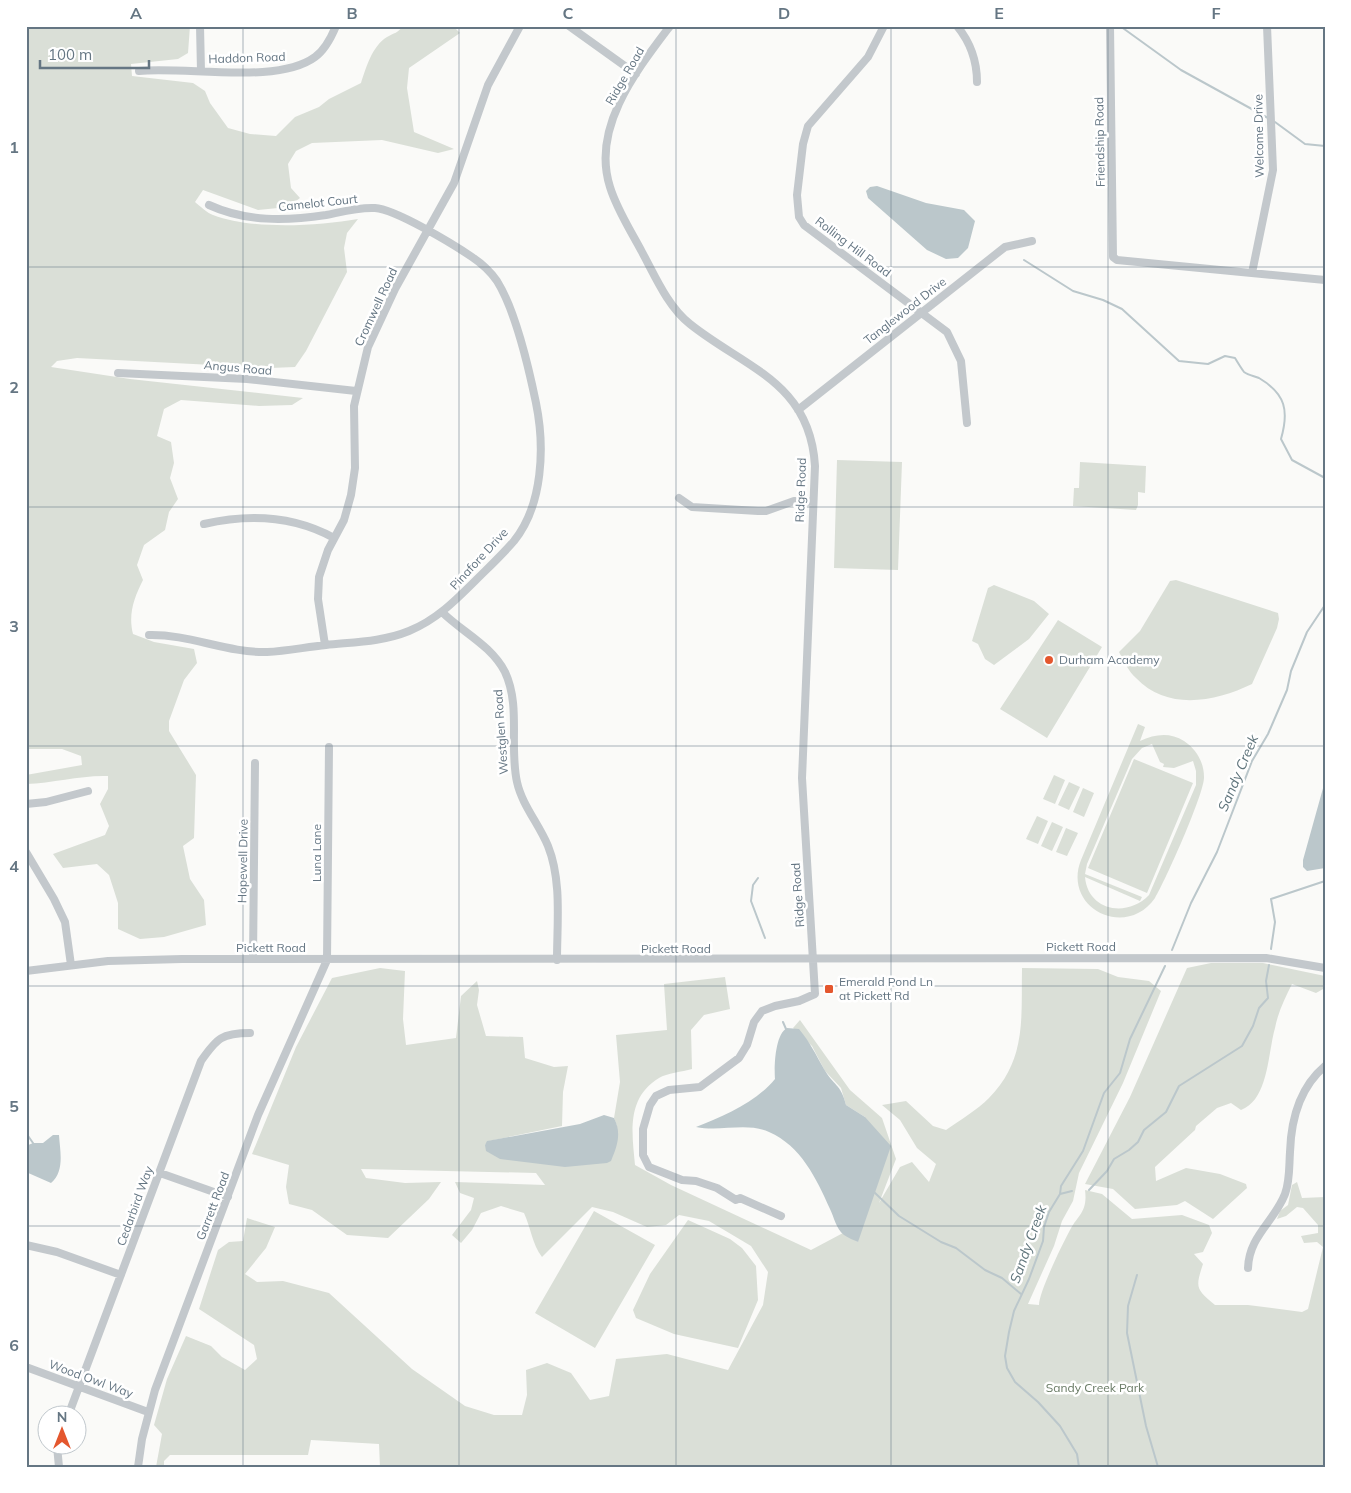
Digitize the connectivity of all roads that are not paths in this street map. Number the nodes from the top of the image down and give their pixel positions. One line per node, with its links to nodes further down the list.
1 (200, 26): 11 (street)
2 (336, 26): 11 (street, Haddon Road)
3 (520, 26): 15 (street, Cromwell Road)
4 (569, 26): 12 (street)
5 (670, 26): 12 (street, Ridge Road)
6 (884, 26): 19 (street, Rolling Hill Road)
7 (957, 26): 13 (street)
8 (1110, 26): 17 (street, Friendship Road)
9 (1267, 26): 17 (street, Welcome Drive)
10 (140, 71): 11 (street, Haddon Road)
11 (201, 71)
12 (636, 74): 22 (street, Ridge Road)
13 (977, 82)
14 (209, 205): 15 (street, Camelot Court)
15 (427, 230): 21 (street, Cromwell Road); 28 (street, Pinafore Drive)
16 (1032, 241): 19 (street, Tanglewood Drive)
17 (1252, 273): 18 (street)
18 (1325, 280)
19 (922, 312): 22 (street, Tanglewood Drive); 23 (street, Rolling Hill Road)
20 (118, 373): 21 (street, Angus Road)
21 (356, 391): 27 (street, Cromwell Road)
22 (798, 410): 25 (street, Ridge Road)
23 (967, 423)
24 (678, 498): 25 (street)
25 (813, 502): 39 (street, Ridge Road)
26 (204, 524): 27 (street)
27 (334, 538): 30 (street, Cromwell Road)
28 (442, 612): 30 (street, Pinafore Drive); 38 (street, Westglen Road)
29 (149, 635): 30 (street, Pinafore Drive)
30 (324, 645)
31 (329, 747): 37 (street, Luna Lane)
32 (255, 763): 36 (street, Hopewell Drive)
33 (88, 791): 34 (street)
34 (26, 804)
35 (26, 852): 40 (street)
36 (253, 959): 37 (street, Pickett Road); 40 (street, Pickett Road)
37 (327, 960): 38 (street, Pickett Road); 46 (street, Garrett Road)
38 (557, 960): 39 (street, Pickett Road)
39 (814, 960): 41 (street, Pickett Road); 47 (street, Ridge Road)
40 (71, 965): 42 (street, Pickett Road)
41 (1325, 968)
42 (26, 971)
43 (250, 1033): 45 (street, Cedarbird Way)
44 (1325, 1066): 49 (street)
45 (160, 1173): 46 (street); 50 (street, Cedarbird Way)
46 (228, 1198): 54 (street, Garrett Road)
47 (781, 1216)
48 (26, 1245): 50 (street)
49 (1248, 1268)
50 (121, 1275): 52 (street, Cedarbird Way)
51 (26, 1367): 52 (street, Wood Owl Way)
52 (79, 1386): 53 (street, Cedarbird Way); 54 (street, Wood Owl Way)
53 (72, 1406)
54 (148, 1412): 55 (street, Garrett Road)
55 (138, 1467)

